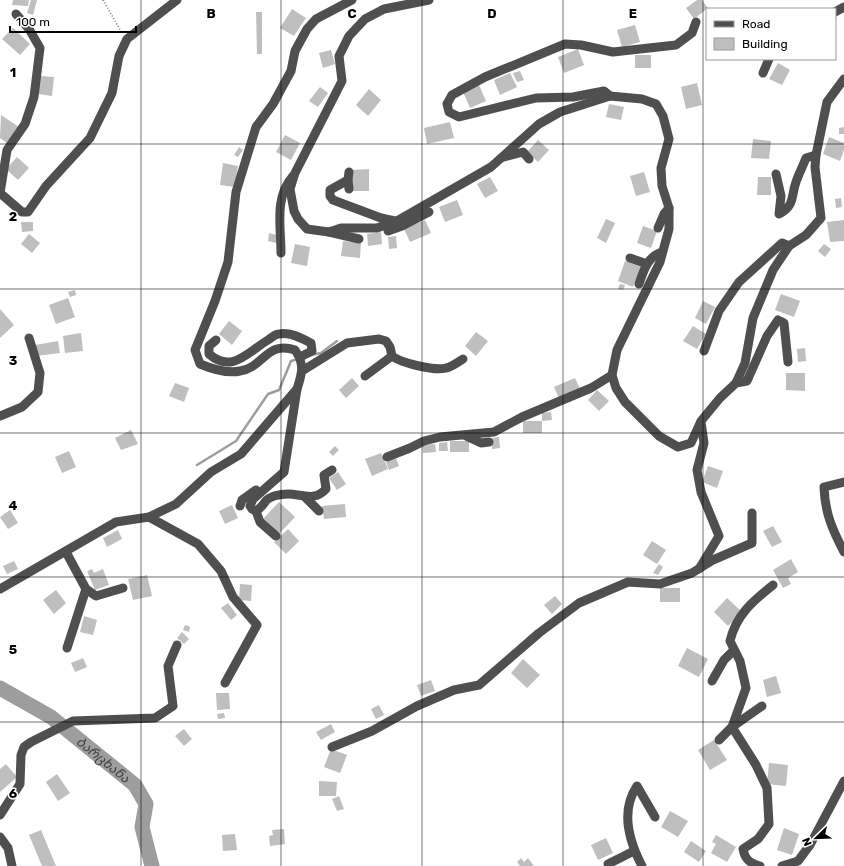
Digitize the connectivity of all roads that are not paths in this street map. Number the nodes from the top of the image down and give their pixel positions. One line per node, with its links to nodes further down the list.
1 (176, 0): 19 (street)
2 (352, 0): 39 (street)
3 (429, 0): 16 (street)
4 (16, 14): 12 (street)
5 (696, 22): 9 (street)
6 (769, 60): 7 (street)
7 (763, 74)
8 (844, 79): 13 (street)
9 (610, 96): 10 (street); 22 (street)
10 (584, 104): 11 (street); 14 (street)
11 (605, 105)
12 (4, 148): 19 (street)
13 (816, 155): 17 (street); 29 (street)
14 (501, 158): 15 (street); 21 (street)
15 (529, 159)
16 (295, 173): 27 (street); 31 (street)
17 (776, 174)
18 (349, 180): 24 (street)
19 (0, 193)
20 (448, 199): 21 (street)
21 (429, 202): 24 (street)
22 (669, 208): 26 (street); 30 (street)
23 (429, 212): 25 (street)
24 (397, 221): 25 (street)
25 (377, 228): 27 (street)
26 (658, 228)
27 (329, 232): 28 (street)
28 (359, 239)
29 (789, 246): 37 (street); 45 (street)
30 (662, 252): 33 (street); 43 (street)
31 (282, 253)
32 (630, 258): 33 (street)
33 (647, 264): 34 (street)
34 (639, 284)
35 (29, 338): 47 (street)
36 (216, 340): 39 (street)
37 (704, 351)
38 (392, 356): 40 (street); 42 (street); 44 (street)
39 (300, 357): 42 (street)
40 (463, 359)
41 (788, 362): 45 (street)
42 (302, 372): 46 (street)
43 (612, 375): 48 (street); 49 (street)
44 (365, 376)
45 (736, 384): 48 (street)
46 (297, 389): 53 (street); 60 (street)
47 (0, 416)
48 (701, 421): 64 (street)
49 (464, 435): 50 (street); 51 (street)
50 (489, 442)
51 (387, 457)
52 (332, 470): 55 (street)
53 (274, 481): 56 (street); 57 (street)
54 (844, 482): 63 (street)
55 (305, 497): 57 (street); 58 (street)
56 (240, 506)
57 (256, 511): 61 (street)
58 (319, 511)
59 (752, 513): 64 (street)
60 (149, 517): 62 (street); 73 (street)
61 (276, 536)
62 (66, 552): 67 (street); 68 (street)
63 (844, 552)
64 (698, 570): 77 (street)
65 (773, 585): 71 (street)
66 (123, 588): 68 (street)
67 (0, 589)
68 (86, 589): 70 (street)
69 (177, 645): 79 (street)
70 (68, 648)
71 (734, 650): 72 (street); 75 (street)
72 (712, 681)
73 (225, 683)
74 (762, 706): 75 (street)
75 (732, 727): 76 (street); 86 (street)
76 (719, 740)
77 (332, 747)
78 (844, 781): 87 (street)
79 (0, 815)
80 (655, 817): 82 (street)
81 (0, 837): 84 (street)
82 (634, 851): 83 (street); 85 (street)
83 (608, 864)
84 (12, 866)
85 (642, 866)
86 (760, 866)
87 (782, 866)

